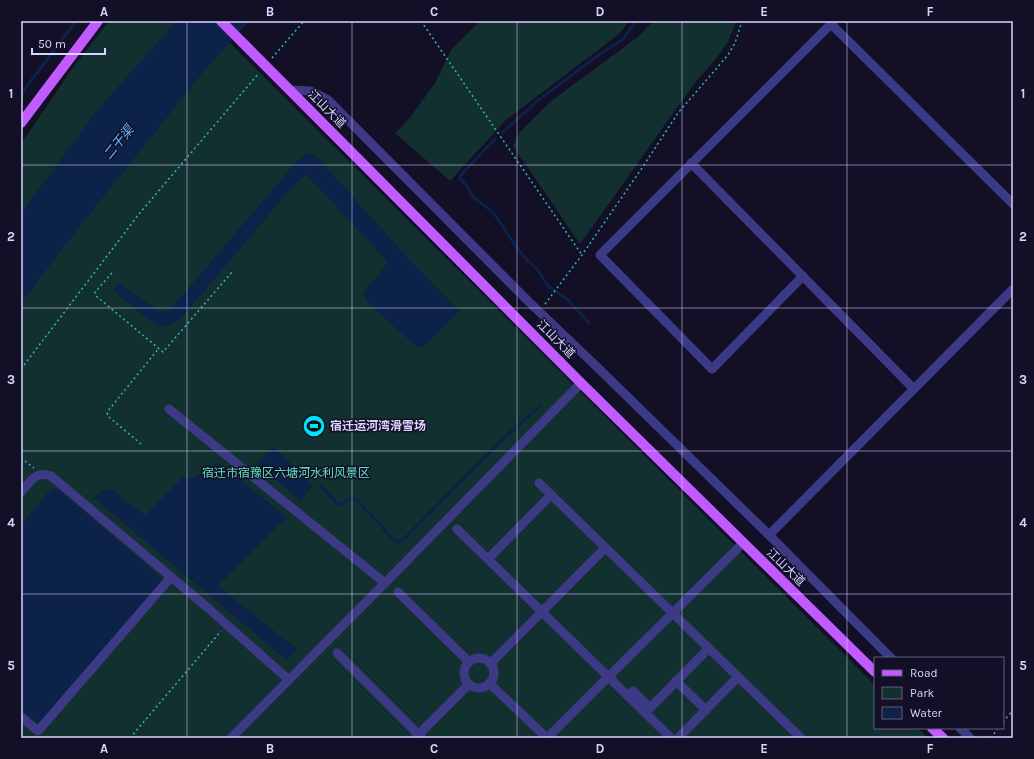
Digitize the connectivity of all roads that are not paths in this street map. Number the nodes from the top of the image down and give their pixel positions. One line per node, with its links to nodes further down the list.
1 (98, 21): 5 (main road)
2 (221, 21): 4 (main road, 江山大道)
3 (832, 23): 6 (street); 7 (street)
4 (291, 90): 10 (main road, 江山大道); 17 (street)
5 (21, 123)
6 (691, 163): 8 (street); 8 (street)
7 (1013, 204)
8 (803, 276): 11 (street)
9 (1013, 289): 11 (street)
10 (581, 383): 18 (main road, 江山大道); 22 (street)
11 (914, 388): 17 (street)
12 (169, 409): 22 (street)
13 (539, 483): 15 (street)
14 (21, 492): 21 (street)
15 (551, 495): 19 (street); 20 (street)
16 (457, 529): 20 (street)
17 (769, 535): 28 (street)
18 (743, 544): 25 (street); 31 (main road, 江山大道)
19 (605, 548): 24 (street); 25 (street)
20 (488, 559): 24 (street)
21 (171, 577): 34 (street); 40 (street)
22 (385, 583): 34 (street)
23 (398, 592): 29 (street)
24 (542, 612): 30 (street); 32 (street)
25 (672, 613): 26 (street); 32 (street)
26 (709, 648): 33 (street); 35 (street)
27 (337, 653): 43 (street)
28 (890, 657)
29 (469, 662): 30 (street); 37 (street)
30 (490, 664): 36 (street)
31 (874, 671)
32 (608, 677): 38 (street); 45 (street)
33 (738, 677): 39 (street); 48 (street)
34 (289, 680): 44 (street)
35 (676, 681): 38 (street); 39 (street)
36 (489, 683): 37 (street); 45 (street)
37 (469, 684): 43 (street)
38 (628, 696): 46 (street)
39 (706, 710): 47 (street)
40 (21, 717)
41 (933, 729): 49 (main road)
42 (961, 729): 50 (street)
43 (419, 737)
44 (231, 738)
45 (547, 738)
46 (671, 738)
47 (678, 738)
48 (801, 738)
49 (942, 738)
50 (970, 738)

